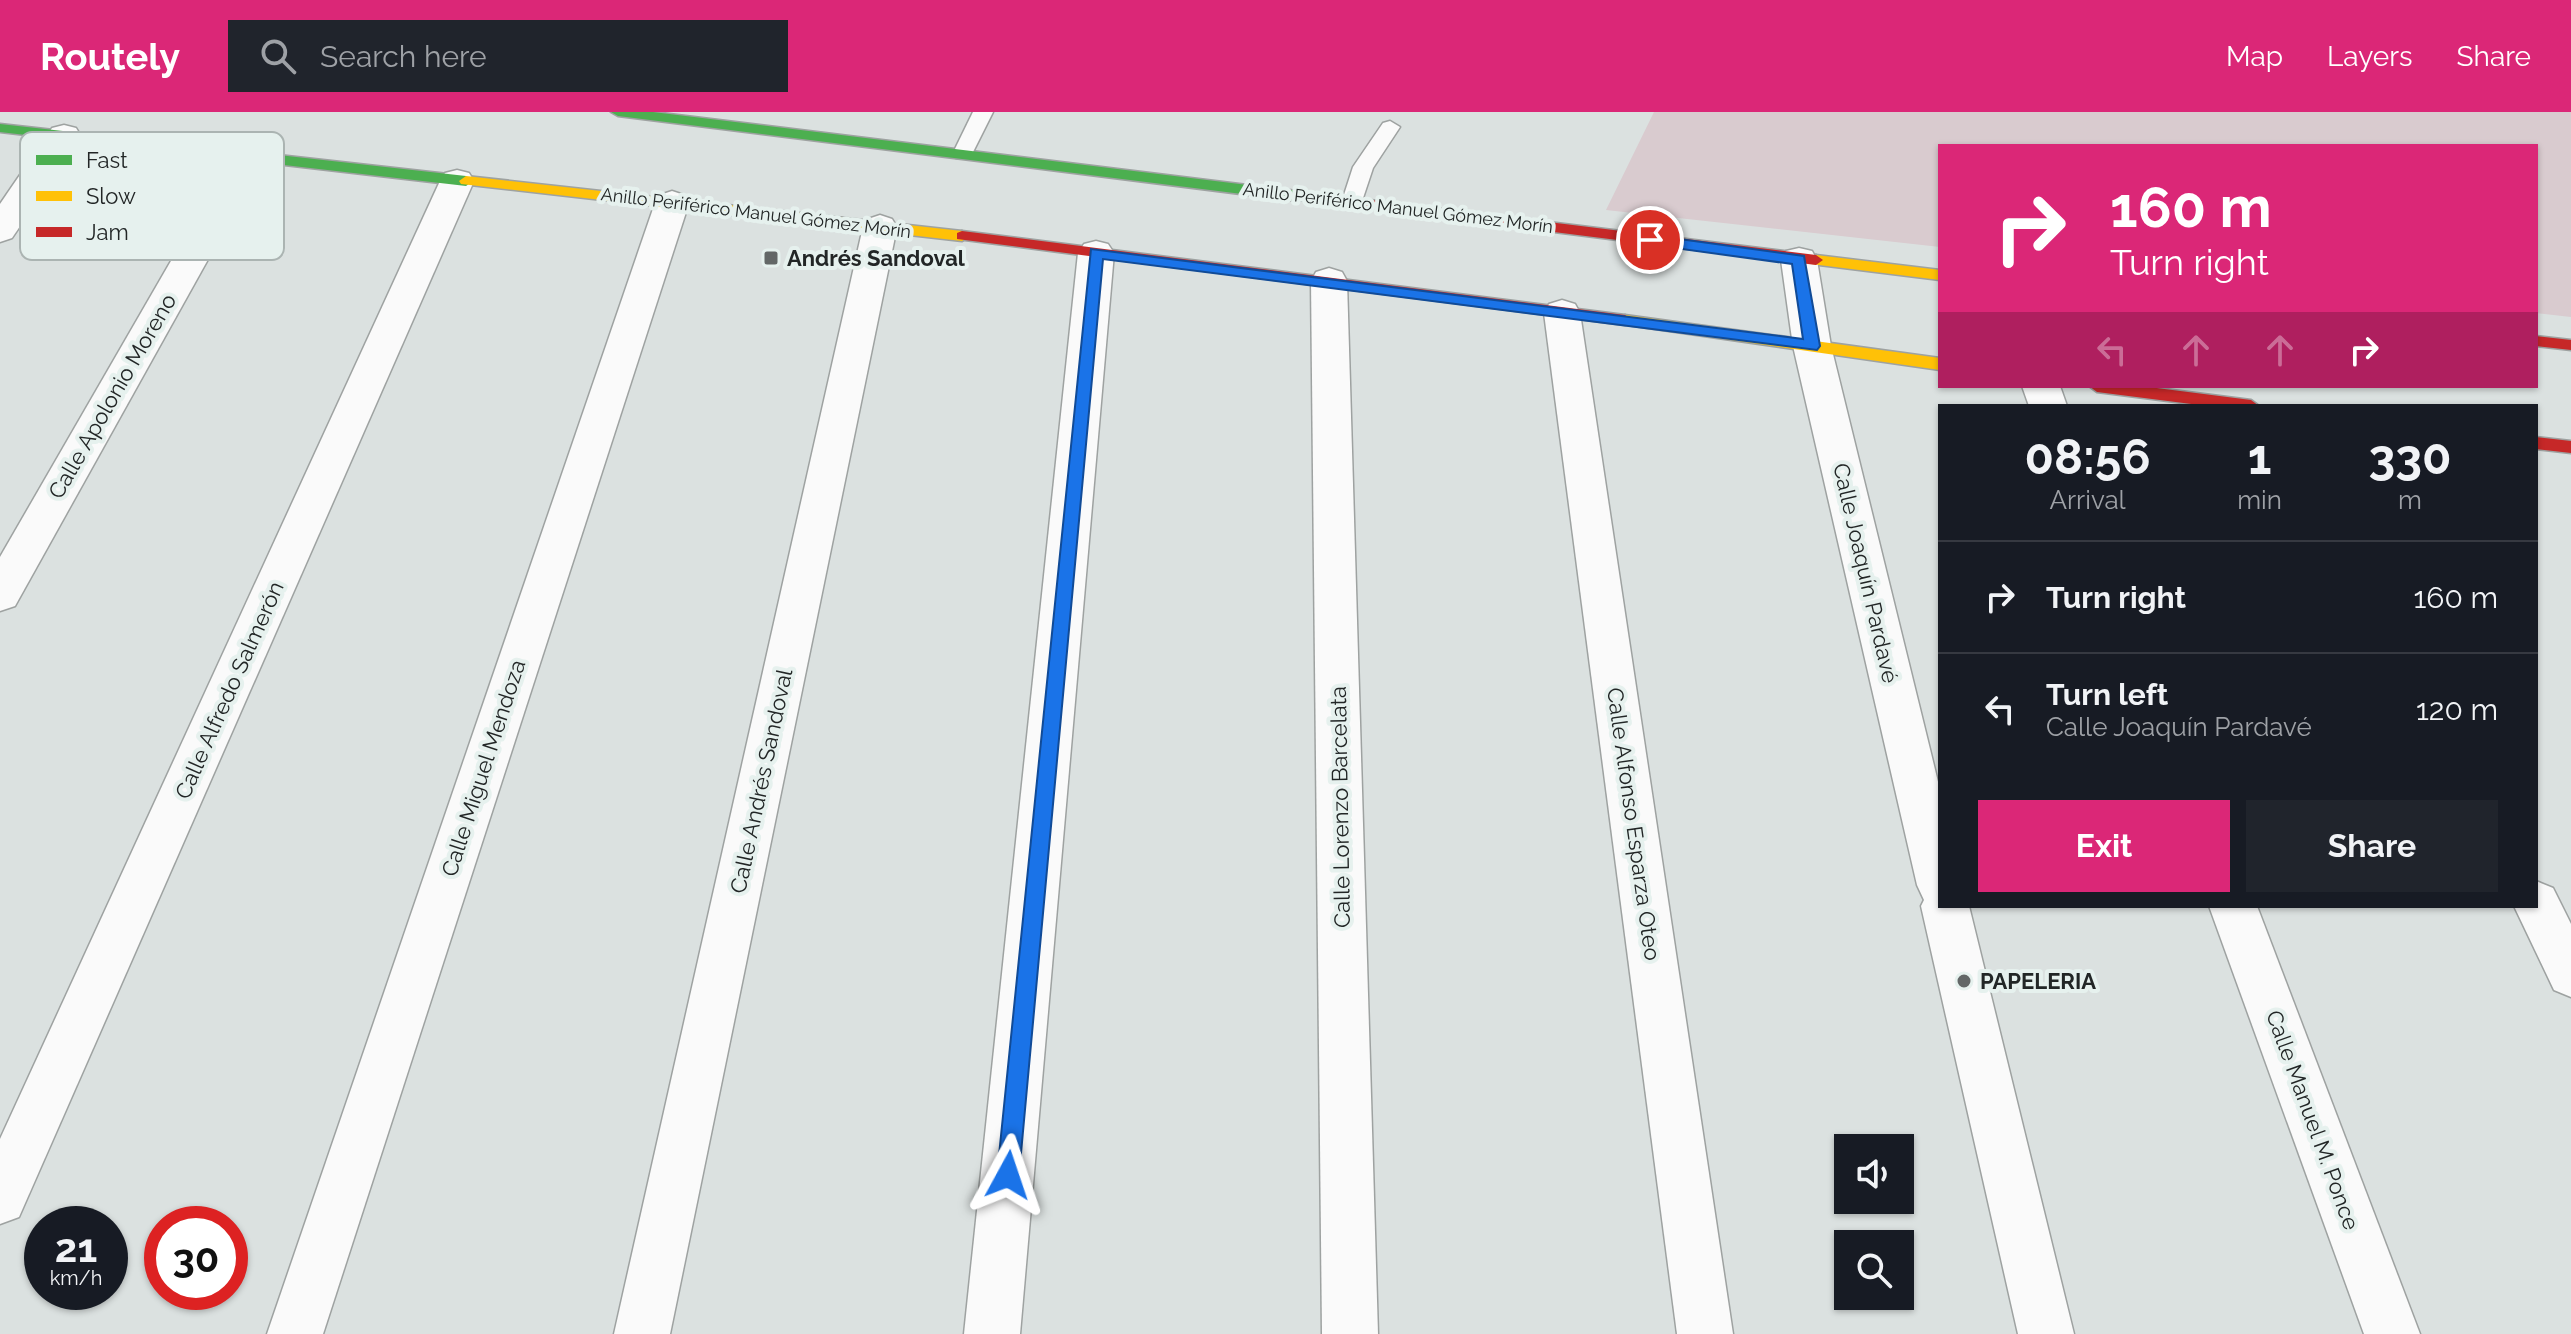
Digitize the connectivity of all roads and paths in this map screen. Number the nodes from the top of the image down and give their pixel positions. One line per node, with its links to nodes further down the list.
1 (618, 112): 3 (highway, Anillo Periférico Manuel Gómez Morín)
2 (983, 112): 7 (lane)
3 (707, 117): 7 (highway, Anillo Periférico Manuel Gómez Morín)
4 (1390, 127): 11 (lane)
5 (0, 128): 6 (highway, Anillo Periférico Manuel Gómez Morín)
6 (32, 132)
7 (963, 153): 11 (highway, Anillo Periférico Manuel Gómez Morín)
8 (284, 161): 9 (highway, Anillo Periférico Manuel Gómez Morín)
9 (457, 181): 12 (highway, Anillo Periférico Manuel Gómez Morín); 35 (street, Calle Alfredo Salmerón)
10 (20, 201): 14 (street)
11 (1352, 201): 17 (highway, Anillo Periférico Manuel Gómez Morín)
12 (672, 203): 13 (highway, Anillo Periférico Manuel Gómez Morín); 36 (street, Calle Miguel Mendoza)
13 (880, 227): 15 (highway, Anillo Periférico Manuel Gómez Morín); 37 (street, Calle Andrés Sandoval)
14 (0, 230)
15 (1096, 253): 19 (highway, Anillo Periférico Manuel Gómez Morín); 38 (street)
16 (190, 260): 29 (street, Calle Apolonio Moreno)
17 (1799, 260): 18 (highway, Anillo Periférico Manuel Gómez Morín); 23 (street, Calle Joaquín Pardavé)
18 (1938, 275)
19 (1329, 281): 20 (highway, Anillo Periférico Manuel Gómez Morín); 39 (street, Calle Lorenzo Barcelata)
20 (1562, 313): 23 (highway, Anillo Periférico Manuel Gómez Morín); 40 (street, Calle Alfonso Esparza Oteo)
21 (2538, 341): 22 (highway)
22 (2571, 345)
23 (1812, 346): 24 (highway, Anillo Periférico Manuel Gómez Morín); 30 (street, Calle Joaquín Pardavé)
24 (1938, 364)
25 (2112, 388): 26 (highway)
26 (2236, 404)
27 (2538, 443): 28 (highway)
28 (2571, 448)
29 (0, 594)
30 (1938, 877)
31 (2538, 907): 34 (street)
32 (1945, 908): 41 (street)
33 (2234, 908): 42 (street, Calle Manuel M. Ponce)
34 (2571, 974)
35 (0, 1198)
36 (295, 1334)
37 (642, 1334)
38 (992, 1334)
39 (1350, 1334)
40 (1705, 1334)
41 (2046, 1334)
42 (2392, 1334)

